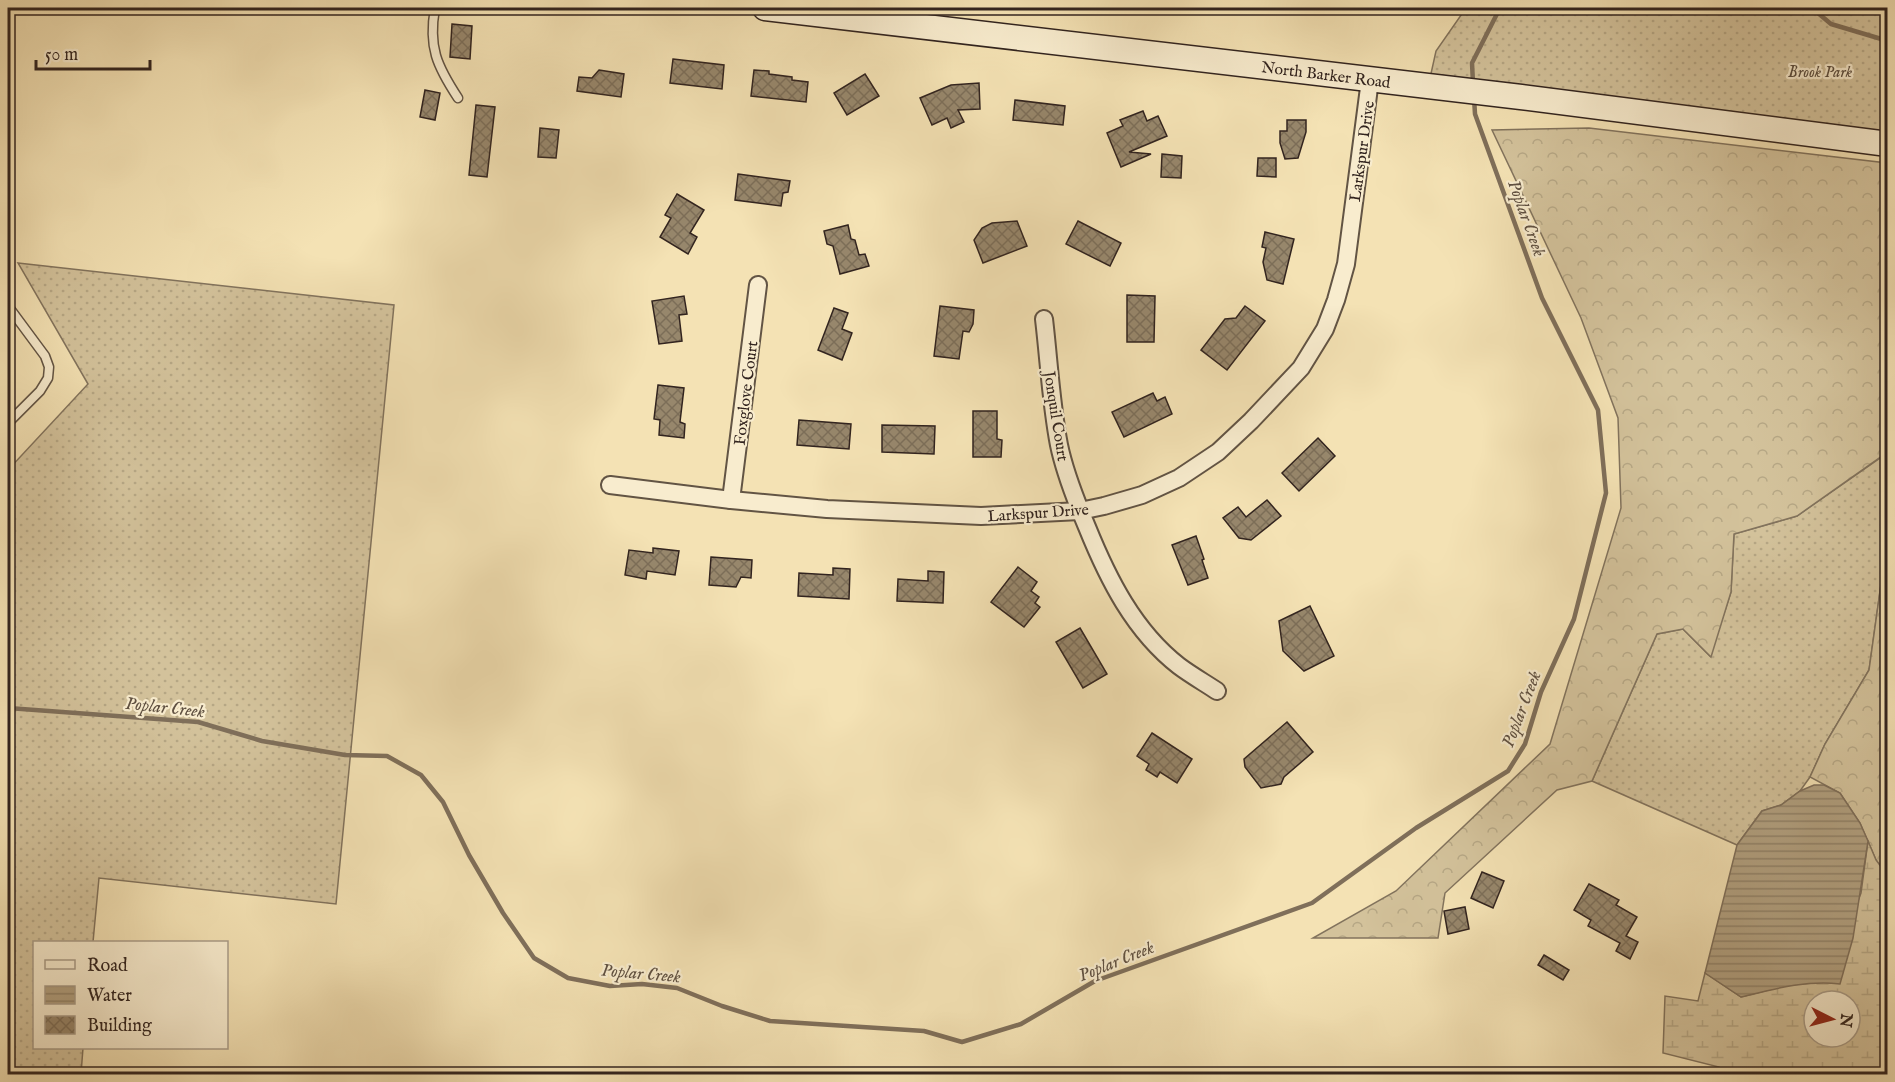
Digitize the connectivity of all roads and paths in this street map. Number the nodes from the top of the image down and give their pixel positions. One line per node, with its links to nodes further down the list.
1 (435, 8): 4 (lane)
2 (765, 8): 3 (main road, North Barker Road)
3 (1370, 80): 5 (main road, North Barker Road); 12 (street, Larkspur Drive)
4 (458, 98)
5 (1887, 144)
6 (758, 285): 11 (street, Foxglove Court)
7 (8, 306): 9 (lane)
8 (1044, 319): 12 (street, Jonquil Court)
9 (8, 423)
10 (610, 485): 11 (street, Larkspur Drive)
11 (731, 500): 12 (street, Larkspur Drive)
12 (1080, 511): 13 (street, Jonquil Court)
13 (1217, 691)

